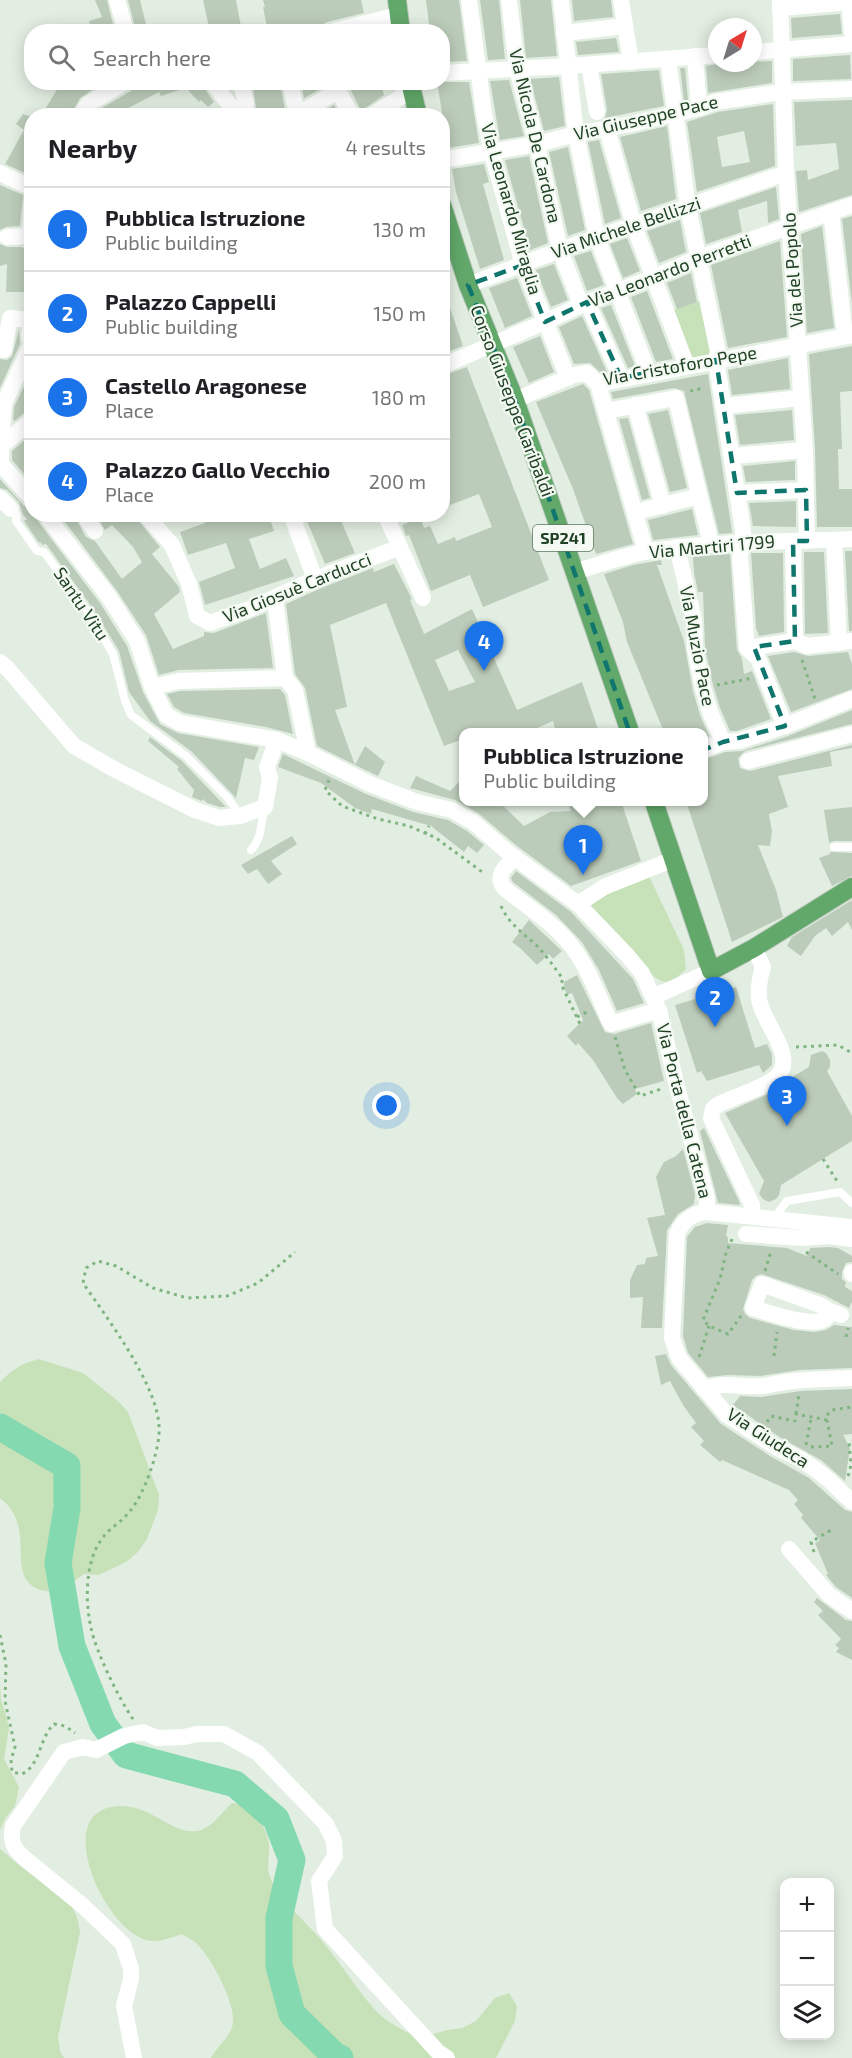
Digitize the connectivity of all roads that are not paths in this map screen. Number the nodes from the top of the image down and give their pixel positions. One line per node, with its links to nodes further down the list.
1 (117, 0): 10 (street)
2 (469, 0): 25 (street, Via Leonardo Miraglia)
3 (509, 0): 24 (street, Via Nicola De Cardona)
4 (561, 0): 13 (street)
5 (621, 0): 12 (street)
6 (850, 1): 7 (street); 14 (street)
7 (816, 3): 8 (street)
8 (780, 4): 16 (street, Via del Popolo)
9 (399, 16): 11 (street)
10 (124, 24)
11 (364, 24)
12 (625, 26): 13 (street); 21 (street)
13 (564, 33): 23 (street)
14 (852, 33)
15 (852, 44): 16 (street)
16 (782, 49): 17 (street); 36 (street, Via del Popolo)
17 (762, 51)
18 (708, 55): 19 (street)
19 (695, 56): 20 (street); 45 (street)
20 (668, 59): 21 (street); 47 (street)
21 (631, 62): 22 (street)
22 (589, 65): 23 (street); 46 (street)
23 (568, 66): 24 (street); 49 (street)
24 (517, 69): 25 (street); 50 (street, Via Nicola De Cardona)
25 (478, 71): 26 (street); 51 (street, Via Leonardo Miraglia)
26 (450, 73)
27 (852, 89): 36 (street, Via Giuseppe Pace)
28 (112, 90): 37 (street)
29 (218, 90): 38 (street)
30 (243, 90): 39 (street)
31 (291, 90): 40 (street)
32 (333, 90): 41 (street)
33 (339, 90): 42 (street)
34 (407, 90): 43 (street)
35 (412, 90): 44 (main road)
36 (782, 92): 45 (street, Via Giuseppe Pace); 54 (street, Via del Popolo)
37 (86, 108)
38 (232, 108)
39 (242, 108)
40 (295, 108)
41 (306, 108)
42 (348, 108)
43 (381, 108)
44 (416, 108)
45 (699, 108): 47 (street, Via Giuseppe Pace)
46 (597, 112)
47 (674, 113): 48 (street, Via Giuseppe Pace); 57 (street)
48 (607, 129): 49 (street, Via Giuseppe Pace); 60 (street)
49 (576, 134): 50 (street, Via Giuseppe Pace); 63 (street)
50 (537, 144): 51 (street, Via Giuseppe Pace); 65 (street, Via Nicola De Cardona)
51 (492, 153): 52 (street, Via Giuseppe Pace); 67 (street, Via Leonardo Miraglia)
52 (450, 159)
53 (0, 173): 55 (street)
54 (786, 173): 57 (street, Via Michele Bellizzi); 59 (street, Via del Popolo)
55 (24, 184)
56 (852, 205): 58 (street, Via Leonardo Perretti)
57 (688, 207): 60 (street, Via Michele Bellizzi); 66 (street)
58 (831, 212): 59 (street, Via Leonardo Perretti); 74 (street)
59 (790, 225): 66 (street, Via Leonardo Perretti); 76 (street, Via del Popolo)
60 (634, 226): 63 (street, Via Michele Bellizzi); 68 (street)
61 (450, 230): 69 (main road, Corso Giuseppe Garibaldi / SP241)
62 (7, 237): 64 (street)
63 (597, 238): 65 (street, Via Michele Bellizzi); 70 (street)
64 (24, 239)
65 (560, 250): 67 (street, Via Michele Bellizzi); 71 (street, Via Nicola De Cardona)
66 (698, 258): 68 (street, Via Leonardo Perretti); 79 (street)
67 (523, 265): 69 (street, Via Michele Bellizzi); 73 (street, Via Leonardo Miraglia)
68 (652, 278): 70 (street, Via Leonardo Perretti); 81 (street)
69 (468, 285): 75 (main road, Corso Giuseppe Garibaldi / SP241)
70 (616, 291): 71 (street, Via Leonardo Perretti); 82 (street)
71 (584, 304): 73 (street, Via Leonardo Perretti); 84 (street, Via Nicola De Cardona)
72 (24, 319): 77 (street)
73 (545, 322): 75 (street, Via Leonardo Perretti); 83 (street, Via Leonardo Miraglia)
74 (849, 336): 76 (street, Via Cristoforo Pepe)
75 (493, 345): 80 (street, Via Leonardo Perretti); 87 (main road, Corso Giuseppe Garibaldi / SP241)
76 (798, 345): 79 (street, Via Cristoforo Pepe); 86 (street, Via del Popolo)
77 (4, 350)
78 (24, 358): 88 (street)
79 (716, 360): 81 (street, Via Cristoforo Pepe); 90 (street)
80 (450, 363)
81 (687, 366): 82 (street, Via Cristoforo Pepe)
82 (649, 374): 84 (street, Via Cristoforo Pepe)
83 (567, 378): 85 (street, Via Cristoforo Pepe); 87 (street, Via Cristoforo Pepe)
84 (621, 378): 85 (street, Via Cristoforo Pepe)
85 (597, 384): 91 (street)
86 (801, 398): 90 (street); 94 (street, Via del Popolo)
87 (515, 400): 117 (main road, Corso Giuseppe Garibaldi / SP241)
88 (2, 404): 93 (street)
89 (635, 405): 91 (street); 99 (street); 101 (street)
90 (724, 406): 95 (street)
91 (606, 411): 102 (street)
92 (24, 427): 93 (street)
93 (1, 446): 96 (street)
94 (805, 450): 95 (street); 97 (street, Via del Popolo)
95 (732, 456): 98 (street)
96 (24, 490)
97 (806, 490): 98 (street); 111 (street, Via del Popolo)
98 (737, 493): 112 (street)
99 (699, 496): 101 (street); 113 (street)
100 (5, 503): 138 (lane, Santu Vitu)
101 (663, 506): 102 (street)
102 (636, 512): 116 (street)
103 (51, 522): 126 (street, Via Porta della Catena)
104 (89, 522): 108 (street)
105 (153, 522): 119 (street, Via Giosuè Carducci)
106 (294, 522): 118 (street)
107 (388, 522): 115 (street)
108 (95, 531)
109 (852, 539): 110 (street, Via Martiri 1799)
110 (834, 540): 111 (street, Via Martiri 1799); 122 (street)
111 (800, 541): 112 (street, Via Martiri 1799); 121 (street, Via del Popolo)
112 (743, 543): 113 (street, Via Martiri 1799); 123 (street)
113 (711, 544): 114 (street, Via Martiri 1799)
114 (677, 547): 116 (street, Via Martiri 1799); 132 (street, Via Muzio Pace)
115 (398, 548): 118 (street, Via Giosuè Carducci); 120 (street)
116 (646, 552): 117 (street, Via Martiri 1799)
117 (574, 572): 129 (main road, Corso Giuseppe Garibaldi / SP241)
118 (315, 579): 119 (street, Via Giosuè Carducci)
119 (275, 598): 125 (street)
120 (423, 598)
121 (795, 640): 122 (street); 123 (street)
122 (848, 644)
123 (747, 648): 128 (street)
124 (0, 662): 138 (street)
125 (285, 678): 126 (street); 134 (street)
126 (152, 687): 131 (street, Via Porta della Catena)
127 (852, 699): 128 (street)
128 (785, 726): 132 (street)
129 (629, 728)
130 (852, 734): 135 (street)
131 (277, 740): 134 (street, Via Porta della Catena); 137 (street)
132 (723, 742): 133 (street)
133 (708, 748)
134 (308, 753): 142 (street, Via Porta della Catena)
135 (748, 760)
136 (656, 806): 143 (main road)
137 (265, 807): 138 (street); 141 (lane)
138 (240, 816)
139 (834, 847): 140 (lane)
140 (852, 847)
141 (251, 850)
142 (517, 859): 145 (street, Via Porta della Catena); 148 (street)
143 (674, 859): 145 (street); 147 (main road)
144 (852, 887): 146 (main road)
145 (578, 904): 148 (street, Via Porta della Catena)
146 (754, 948): 147 (main road); 151 (street)
147 (711, 971): 148 (street)
148 (659, 999): 150 (street, Via Porta della Catena)
149 (852, 1203): 152 (lane)
150 (707, 1212): 151 (street); 158 (street, Via Giudeca)
151 (753, 1216): 152 (street)
152 (774, 1218): 153 (street)
153 (852, 1227)
154 (746, 1234): 155 (street)
155 (852, 1239)
156 (842, 1315): 156 (street)
157 (852, 1378): 158 (street)
158 (704, 1389): 159 (street, Via Giudeca)
159 (852, 1502)
160 (789, 1548): 161 (street)
161 (852, 1611)
162 (134, 2058): 163 (street)
163 (447, 2058)

